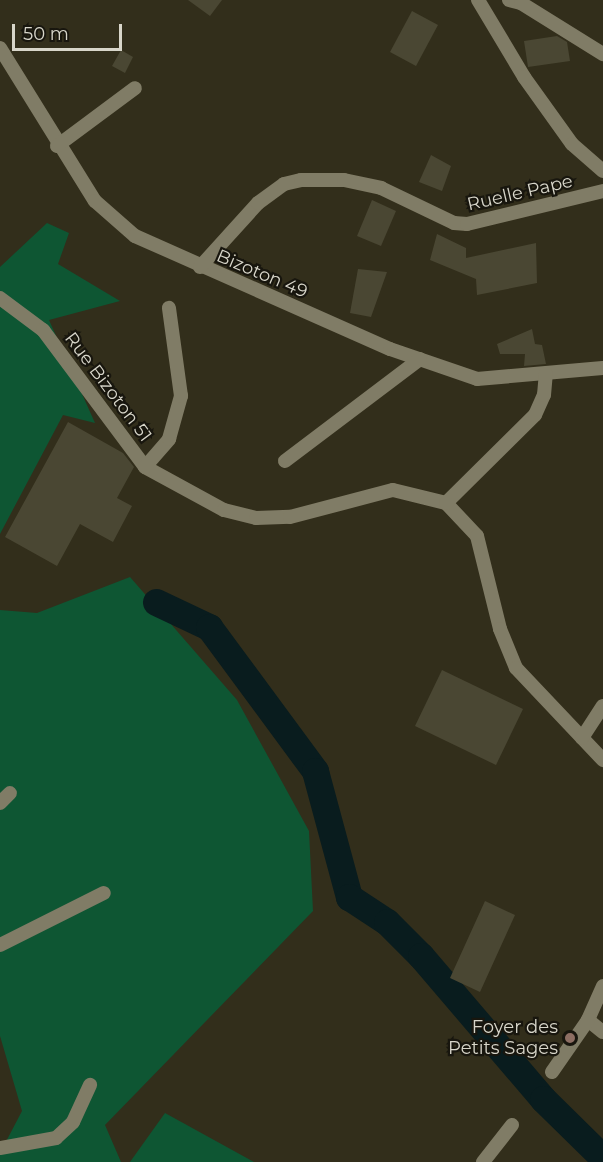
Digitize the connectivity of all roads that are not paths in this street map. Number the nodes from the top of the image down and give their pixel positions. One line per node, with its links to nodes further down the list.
1 (478, 0): 7 (street)
2 (509, 0): 4 (street)
3 (0, 48): 6 (street, Bizoton 49)
4 (603, 54)
5 (135, 88): 6 (street)
6 (57, 146): 9 (street, Bizoton 49)
7 (603, 171)
8 (603, 191): 9 (street, Ruelle Pape)
9 (200, 267): 12 (street, Bizoton 49)
10 (0, 298): 16 (street, Rue Bizoton 51)
11 (169, 308): 16 (street)
12 (420, 359): 14 (street, Bizoton 49); 15 (street)
13 (603, 368): 14 (street, Bizoton 49)
14 (546, 374): 17 (street)
15 (285, 461)
16 (145, 467): 17 (street, Rue Bizoton 51)
17 (446, 503): 19 (street)
18 (603, 706): 19 (street)
19 (582, 738): 20 (street)
20 (603, 760)
21 (104, 893): 22 (street)
22 (0, 945)
23 (603, 986): 24 (street)
24 (588, 1020): 25 (street); 26 (street)
25 (603, 1032)
26 (552, 1072)
27 (90, 1085): 29 (street)
28 (512, 1125): 30 (street)
29 (0, 1148)
30 (483, 1162)

